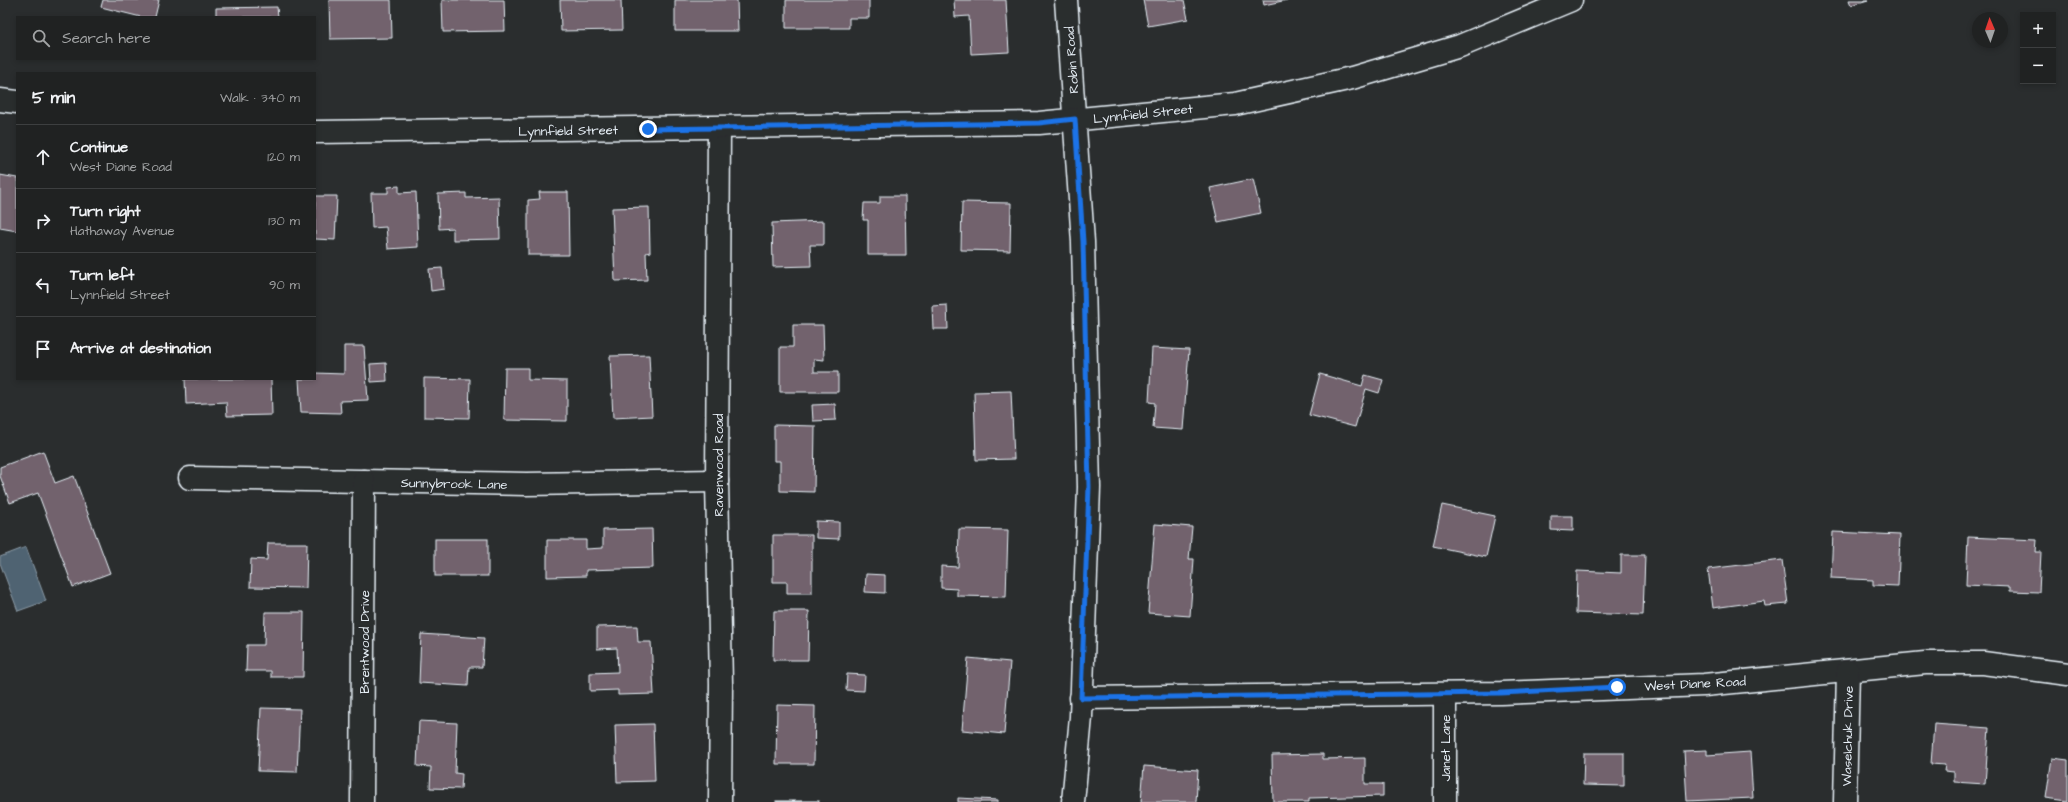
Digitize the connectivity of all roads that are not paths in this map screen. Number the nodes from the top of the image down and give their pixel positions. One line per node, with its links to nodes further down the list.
1 (1066, 0): 5 (street, Robin Road)
2 (1571, 0): 5 (street, Lynnfield Street)
3 (0, 100): 4 (street)
4 (16, 102)
5 (1075, 119): 6 (street, Lynnfield Street); 14 (street, Robin Road)
6 (719, 128): 7 (street, Lynnfield Street); 10 (street, Ravenwood Road)
7 (316, 132)
8 (190, 478): 9 (street, Sunnybrook Lane)
9 (364, 481): 10 (street, Sunnybrook Lane); 15 (street, Brentwood Drive)
10 (717, 481): 16 (street, Ravenwood Road)
11 (1848, 670): 12 (street, West Diane Road); 13 (street, West Diane Road); 19 (street, Waselchuk Drive)
12 (2068, 674)
13 (1445, 694): 14 (street, West Diane Road); 18 (street, Janet Lane)
14 (1081, 698): 17 (street, Robin Road)
15 (362, 802)
16 (720, 802)
17 (1073, 802)
18 (1445, 802)
19 (1845, 802)

